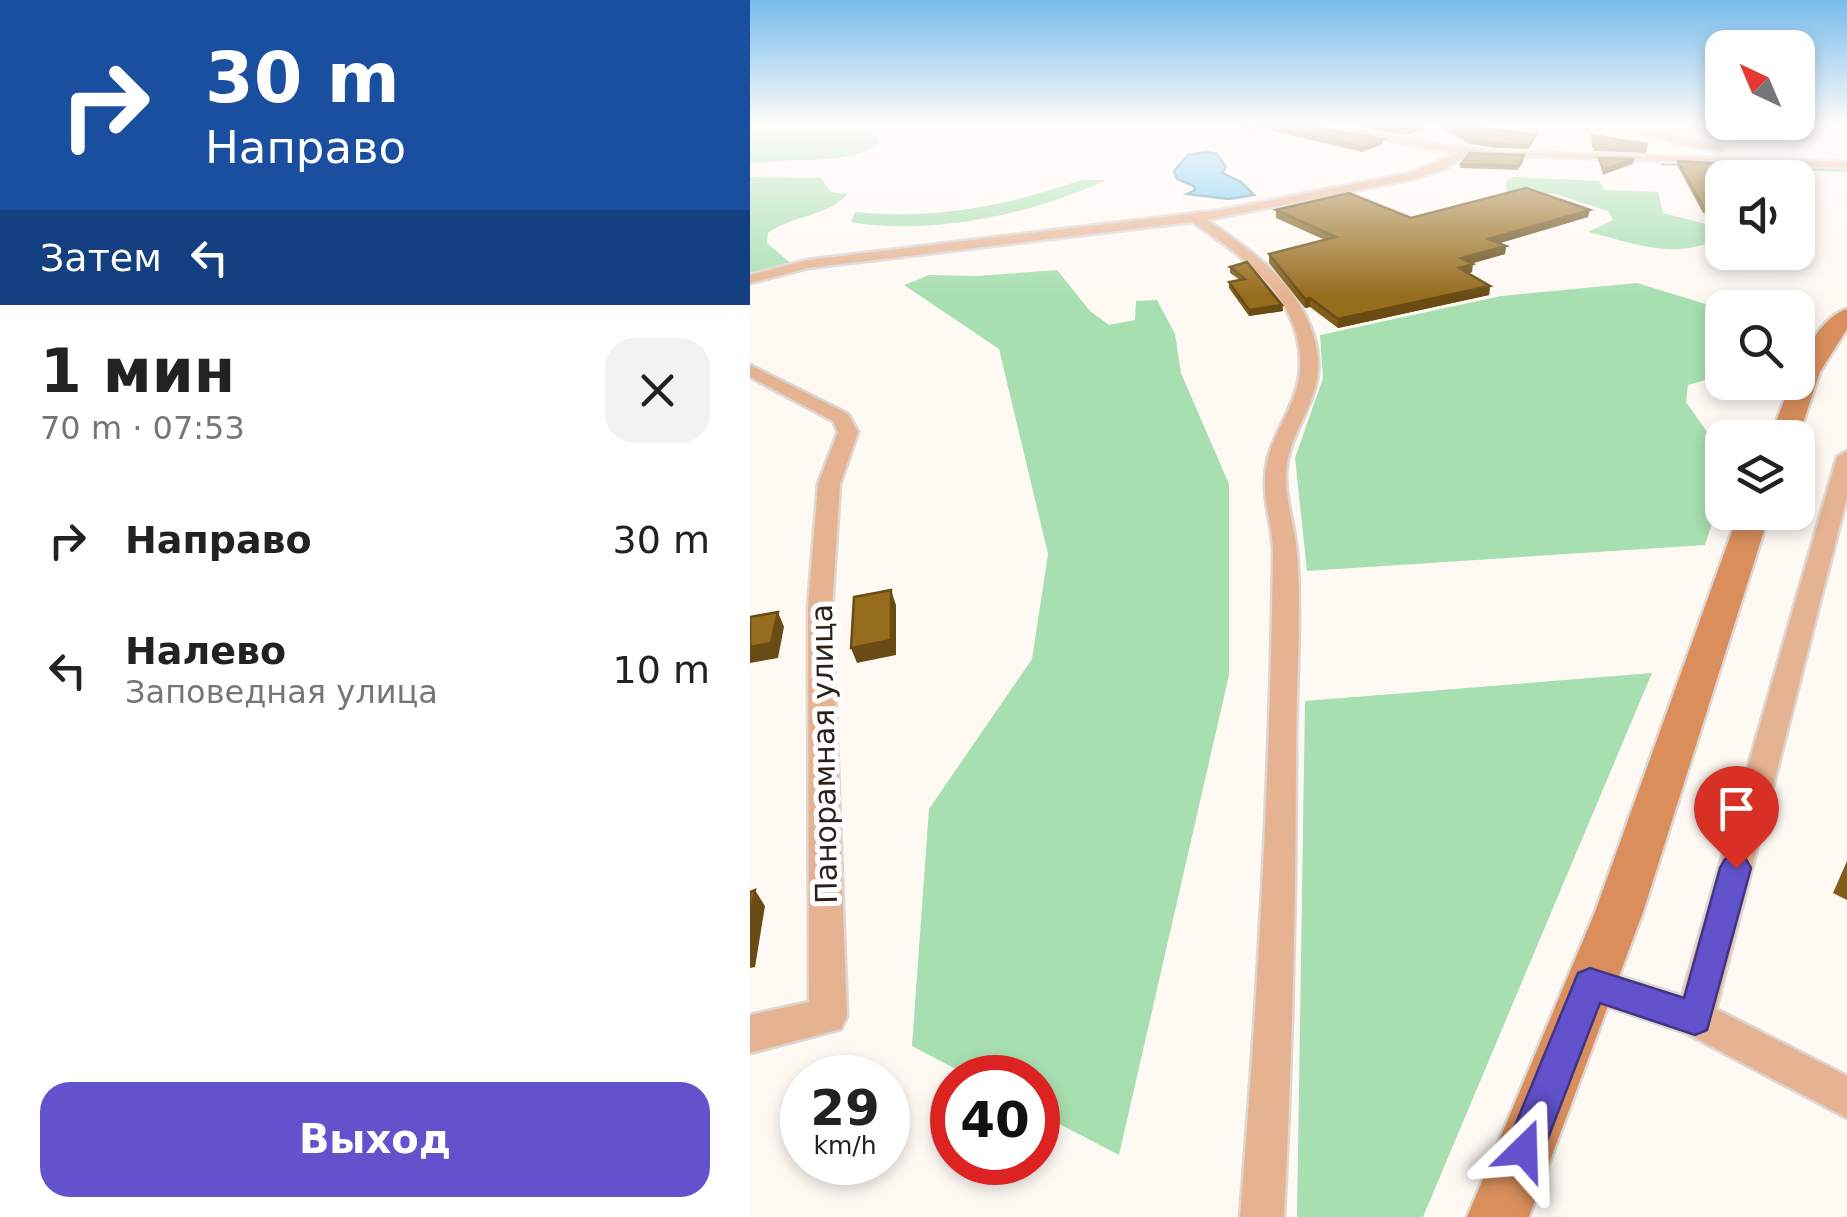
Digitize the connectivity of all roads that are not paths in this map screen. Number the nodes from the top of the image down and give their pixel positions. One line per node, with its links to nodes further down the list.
1 (1383, 182): 2 (street)
2 (1196, 219): 3 (street); 13 (street)
3 (750, 279)
4 (1847, 316): 6 (street)
5 (750, 370): 11 (street, Панорамная улица)
6 (1791, 420)
7 (1847, 457): 10 (street)
8 (1749, 530): 9 (street)
9 (1590, 984): 10 (street); 14 (street)
10 (1695, 1018): 12 (street)
11 (750, 1034)
12 (1847, 1098)
13 (1262, 1217)
14 (1498, 1217)

